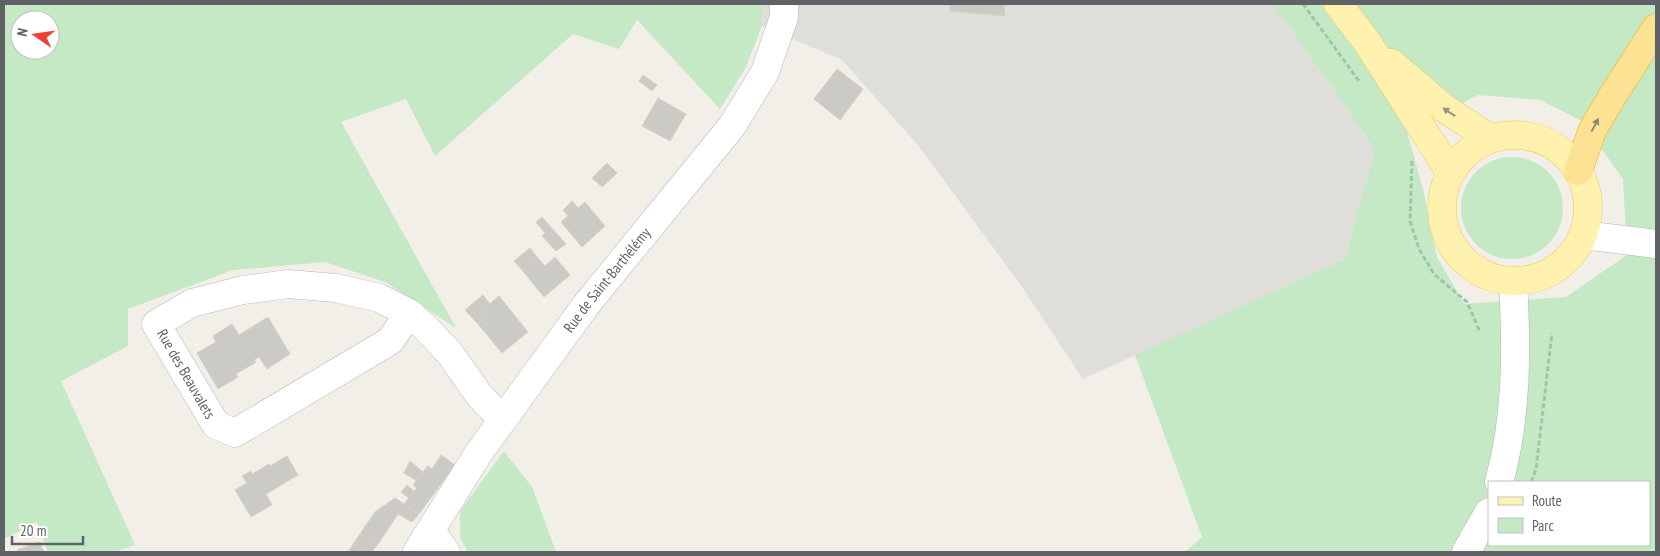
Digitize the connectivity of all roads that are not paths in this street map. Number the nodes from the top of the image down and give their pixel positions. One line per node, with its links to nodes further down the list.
1 (784, 4): 12 (street, Rue de Saint-Barthélémy)
2 (1338, 4): 4 (main road)
3 (1656, 28): 6 (highway, one-way to 3)
4 (1367, 42): 5 (main road, one-way to 4); 7 (main road)
5 (1490, 138): 6 (main road); 7 (main road)
6 (1578, 171): 8 (main road)
7 (1450, 172): 10 (main road)
8 (1583, 235): 9 (street); 10 (main road)
9 (1656, 244)
10 (1513, 282): 13 (street)
11 (409, 314): 11 (street, Rue des Beauvalets); 12 (street, Rue des Beauvalets)
12 (502, 419): 15 (street, Rue de Saint-Barthélémy)
13 (1499, 481)
14 (1488, 514): 16 (street)
15 (431, 545)
16 (1466, 552)

